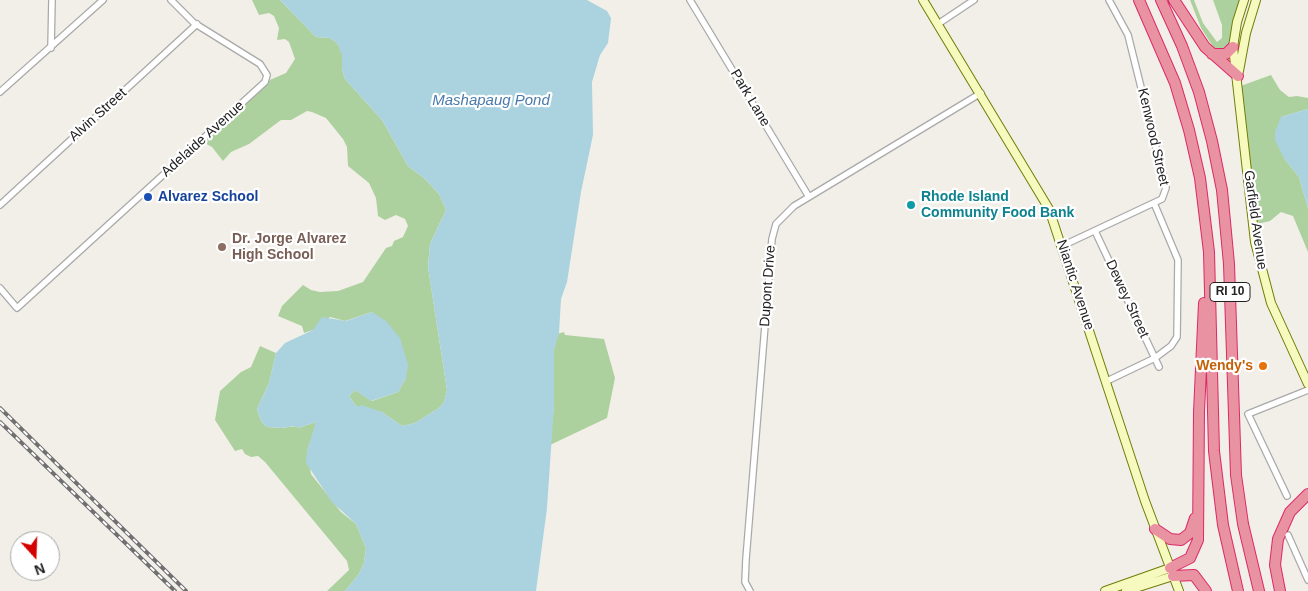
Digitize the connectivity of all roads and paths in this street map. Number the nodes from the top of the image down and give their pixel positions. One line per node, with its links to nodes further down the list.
1 (52, 0): 16 (street)
2 (103, 0): 16 (street)
3 (171, 0): 13 (street)
4 (690, 0): 21 (street, Park Lane)
5 (923, 0): 14 (street, Niantic Avenue)
6 (974, 0): 14 (street)
7 (1109, 0): 22 (street, Kenwood Street)
8 (1139, 0): 26 (highway, RI 10)
9 (1161, 0): 47 (highway, RI 10)
10 (1174, 0): 17 (highway)
11 (1244, 0): 15 (street, Garfield Avenue)
12 (1256, 0): 18 (street, Garfield Avenue)
13 (197, 24): 23 (street, Alvin Street); 27 (street, Adelaide Avenue)
14 (938, 24): 20 (street, Niantic Avenue)
15 (1233, 47): 17 (highway); 18 (street, Garfield Avenue)
16 (51, 48): 19 (street)
17 (1212, 54): 18 (highway)
18 (1238, 76): 31 (street, Garfield Avenue)
19 (0, 92)
20 (981, 93): 21 (street, Dupont Drive); 25 (street, Niantic Avenue)
21 (809, 197): 41 (street, Dupont Drive)
22 (1154, 203): 24 (street, Kenwood Street); 28 (street)
23 (0, 205)
24 (1095, 231): 25 (street, Kenwood Street); 28 (street, Dewey Street)
25 (1062, 246): 30 (street, Niantic Avenue)
26 (1209, 252): 35 (highway); 46 (highway, RI 10)
27 (0, 288)
28 (1155, 358): 29 (street, Dewey Street); 30 (street)
29 (1159, 367)
30 (1107, 381): 36 (street, Niantic Avenue)
31 (1308, 384)
32 (1308, 390): 34 (street)
33 (1308, 494): 48 (highway)
34 (1287, 496)
35 (1197, 498): 36 (highway); 38 (highway)
36 (1155, 529): 38 (street, Niantic Avenue)
37 (1288, 535): 39 (street)
38 (1172, 572): 40 (street); 43 (street); 44 (street, Niantic Avenue); 45 (highway)
39 (1308, 580)
40 (1108, 589): 42 (street)
41 (750, 591)
42 (1101, 591)
43 (1126, 591)
44 (1179, 591)
45 (1206, 591)
46 (1238, 591)
47 (1259, 591)
48 (1280, 591)

